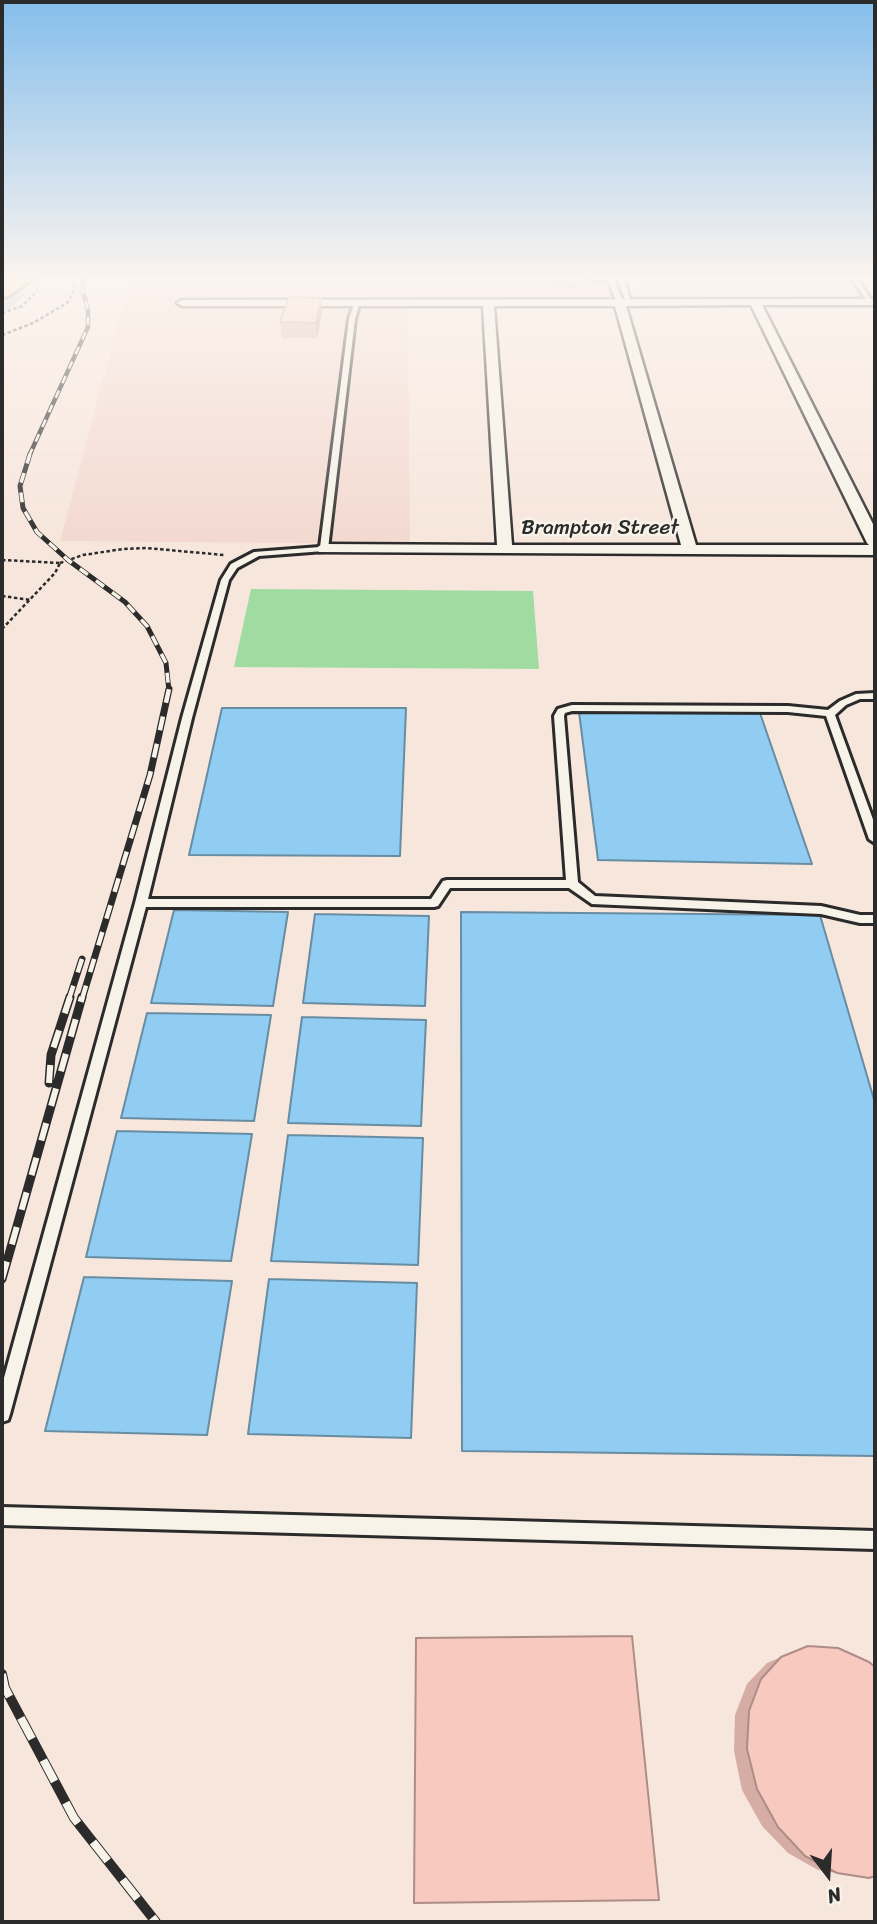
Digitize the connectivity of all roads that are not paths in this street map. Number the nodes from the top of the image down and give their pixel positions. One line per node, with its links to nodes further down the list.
1 (346, 365): 6 (lane)
2 (492, 365): 7 (street)
3 (641, 365): 8 (street)
4 (786, 365): 5 (street)
5 (875, 544)
6 (324, 549): 7 (street, Brampton Street); 14 (lane)
7 (505, 550): 8 (street, Brampton Street)
8 (690, 550): 9 (street, Brampton Street)
9 (875, 550)
10 (875, 696): 11 (lane)
11 (830, 714): 12 (lane); 13 (lane)
12 (875, 839)
13 (572, 884): 14 (lane); 15 (lane)
14 (141, 903): 16 (lane)
15 (875, 919)
16 (2, 1414)
17 (2, 1516): 18 (lane)
18 (875, 1540)

